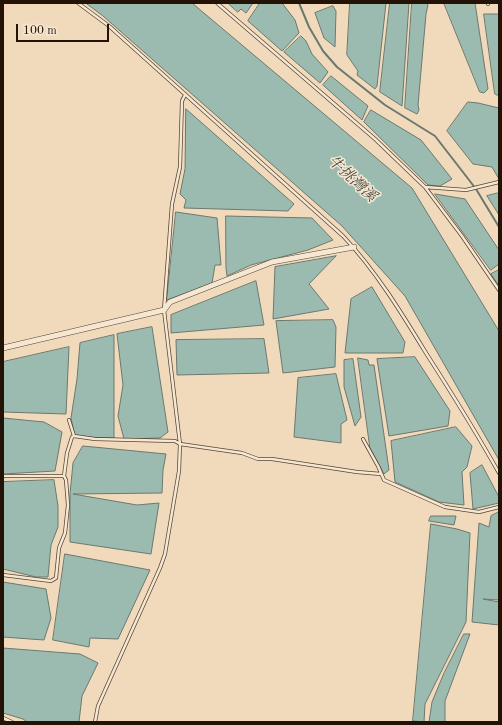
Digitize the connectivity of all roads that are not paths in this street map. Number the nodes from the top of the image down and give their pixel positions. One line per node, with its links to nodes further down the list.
1 (78, 3): 3 (lane)
2 (217, 3): 5 (lane)
3 (185, 95): 6 (lane); 8 (lane)
4 (499, 182): 5 (lane)
5 (425, 187): 7 (lane)
6 (354, 247): 8 (street); 14 (lane)
7 (499, 290)
8 (164, 310): 9 (street); 13 (lane)
9 (3, 348)
10 (69, 420): 11 (lane)
11 (74, 436): 13 (lane); 17 (lane)
12 (363, 439): 15 (lane)
13 (180, 444): 15 (lane); 22 (lane)
14 (499, 473)
15 (382, 474): 18 (lane)
16 (3, 476): 17 (lane)
17 (64, 476): 19 (lane)
18 (499, 507)
19 (3, 575)
20 (3, 718): 21 (lane)
21 (12, 722)
22 (95, 722)

